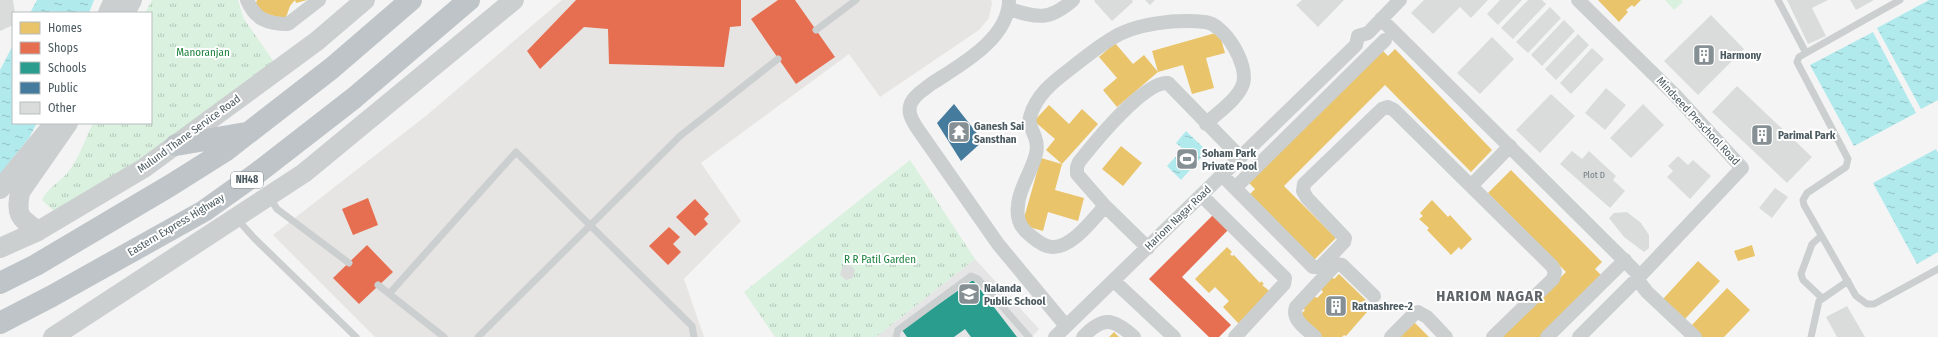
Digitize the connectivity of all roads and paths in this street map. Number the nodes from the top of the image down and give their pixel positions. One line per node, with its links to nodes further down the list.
1 (114, 0): 17 (street)
2 (132, 0): 18 (street)
3 (247, 0): 4 (street)
4 (319, 0)
5 (365, 0): 34 (street, Mulund Thane Service Road)
6 (411, 0): 32 (highway)
7 (469, 0): 64 (highway, Eastern Express Highway / NH48)
8 (514, 0): 43 (street)
9 (856, 0): 20 (lane)
10 (1073, 0): 16 (street)
11 (1400, 0): 19 (street, Hariom Nagar Road)
12 (1578, 0): 54 (street, Mindseed Preschool Road)
13 (1778, 0): 23 (lane)
14 (1900, 0): 23 (lane)
15 (1009, 5): 16 (street); 65 (street)
16 (1059, 5)
17 (108, 12)
18 (126, 12)
19 (1381, 19): 22 (street, Hariom Nagar Road); 35 (street)
20 (816, 30)
21 (1385, 40): 24 (street)
22 (1357, 44): 24 (street); 26 (street, Hariom Nagar Road)
23 (1806, 53): 48 (lane)
24 (1368, 57): 27 (street)
25 (778, 59): 46 (lane)
26 (1307, 92): 27 (street); 31 (street, Hariom Nagar Road)
27 (1320, 104): 33 (street)
28 (52, 124): 41 (street)
29 (67, 124): 47 (street)
30 (1206, 124): 36 (street); 44 (street); 44 (street)
31 (1272, 126): 33 (street); 36 (street, Hariom Nagar Road)
32 (249, 133): 34 (highway); 57 (highway)
33 (1285, 139): 37 (street)
34 (176, 145): 47 (street, Mulund Thane Service Road)
35 (1510, 146): 39 (street); 51 (street)
36 (1244, 153): 37 (street); 38 (street, Hariom Nagar Road)
37 (1260, 163): 40 (street)
38 (1222, 175): 40 (street); 42 (street, Hariom Nagar Road)
39 (1472, 186): 40 (street); 82 (street)
40 (1235, 188)
41 (0, 189)
42 (1201, 195): 50 (street, Hariom Nagar Road); 78 (street)
43 (269, 197): 45 (street); 52 (lane)
44 (1105, 206): 50 (street)
45 (237, 218): 68 (street); 69 (lane)
46 (591, 225): 59 (lane); 71 (lane); 72 (lane)
47 (38, 231): 49 (street, Mulund Thane Service Road)
48 (1821, 236): 56 (lane); 62 (lane)
49 (0, 248)
50 (1148, 248): 55 (street, Hariom Nagar Road)
51 (1624, 260): 54 (street); 61 (street)
52 (349, 263)
53 (1938, 269): 56 (lane)
54 (1639, 277): 63 (street); 84 (street)
55 (1114, 281): 65 (street, Hariom Nagar Road); 77 (street)
56 (1848, 281): 62 (lane)
57 (0, 283)
58 (378, 285): 59 (lane)
59 (389, 294): 70 (lane)
60 (1374, 296): 79 (street)
61 (1587, 297): 63 (street); 66 (street)
62 (1822, 298): 85 (lane)
63 (1604, 313): 83 (street)
64 (0, 323)
65 (1066, 326): 74 (street, Hariom Nagar Road)
66 (1553, 335)
67 (1026, 336): 73 (lane)
68 (53, 337)
69 (356, 337)
70 (444, 337)
71 (478, 337)
72 (694, 337)
73 (896, 337)
74 (1055, 337)
75 (1083, 337): 76 (street)
76 (1134, 337)
77 (1174, 337)
78 (1235, 337)
79 (1315, 337)
80 (1391, 337): 81 (street)
81 (1446, 337)
82 (1493, 337)
83 (1579, 337)
84 (1695, 337)
85 (1811, 337)

